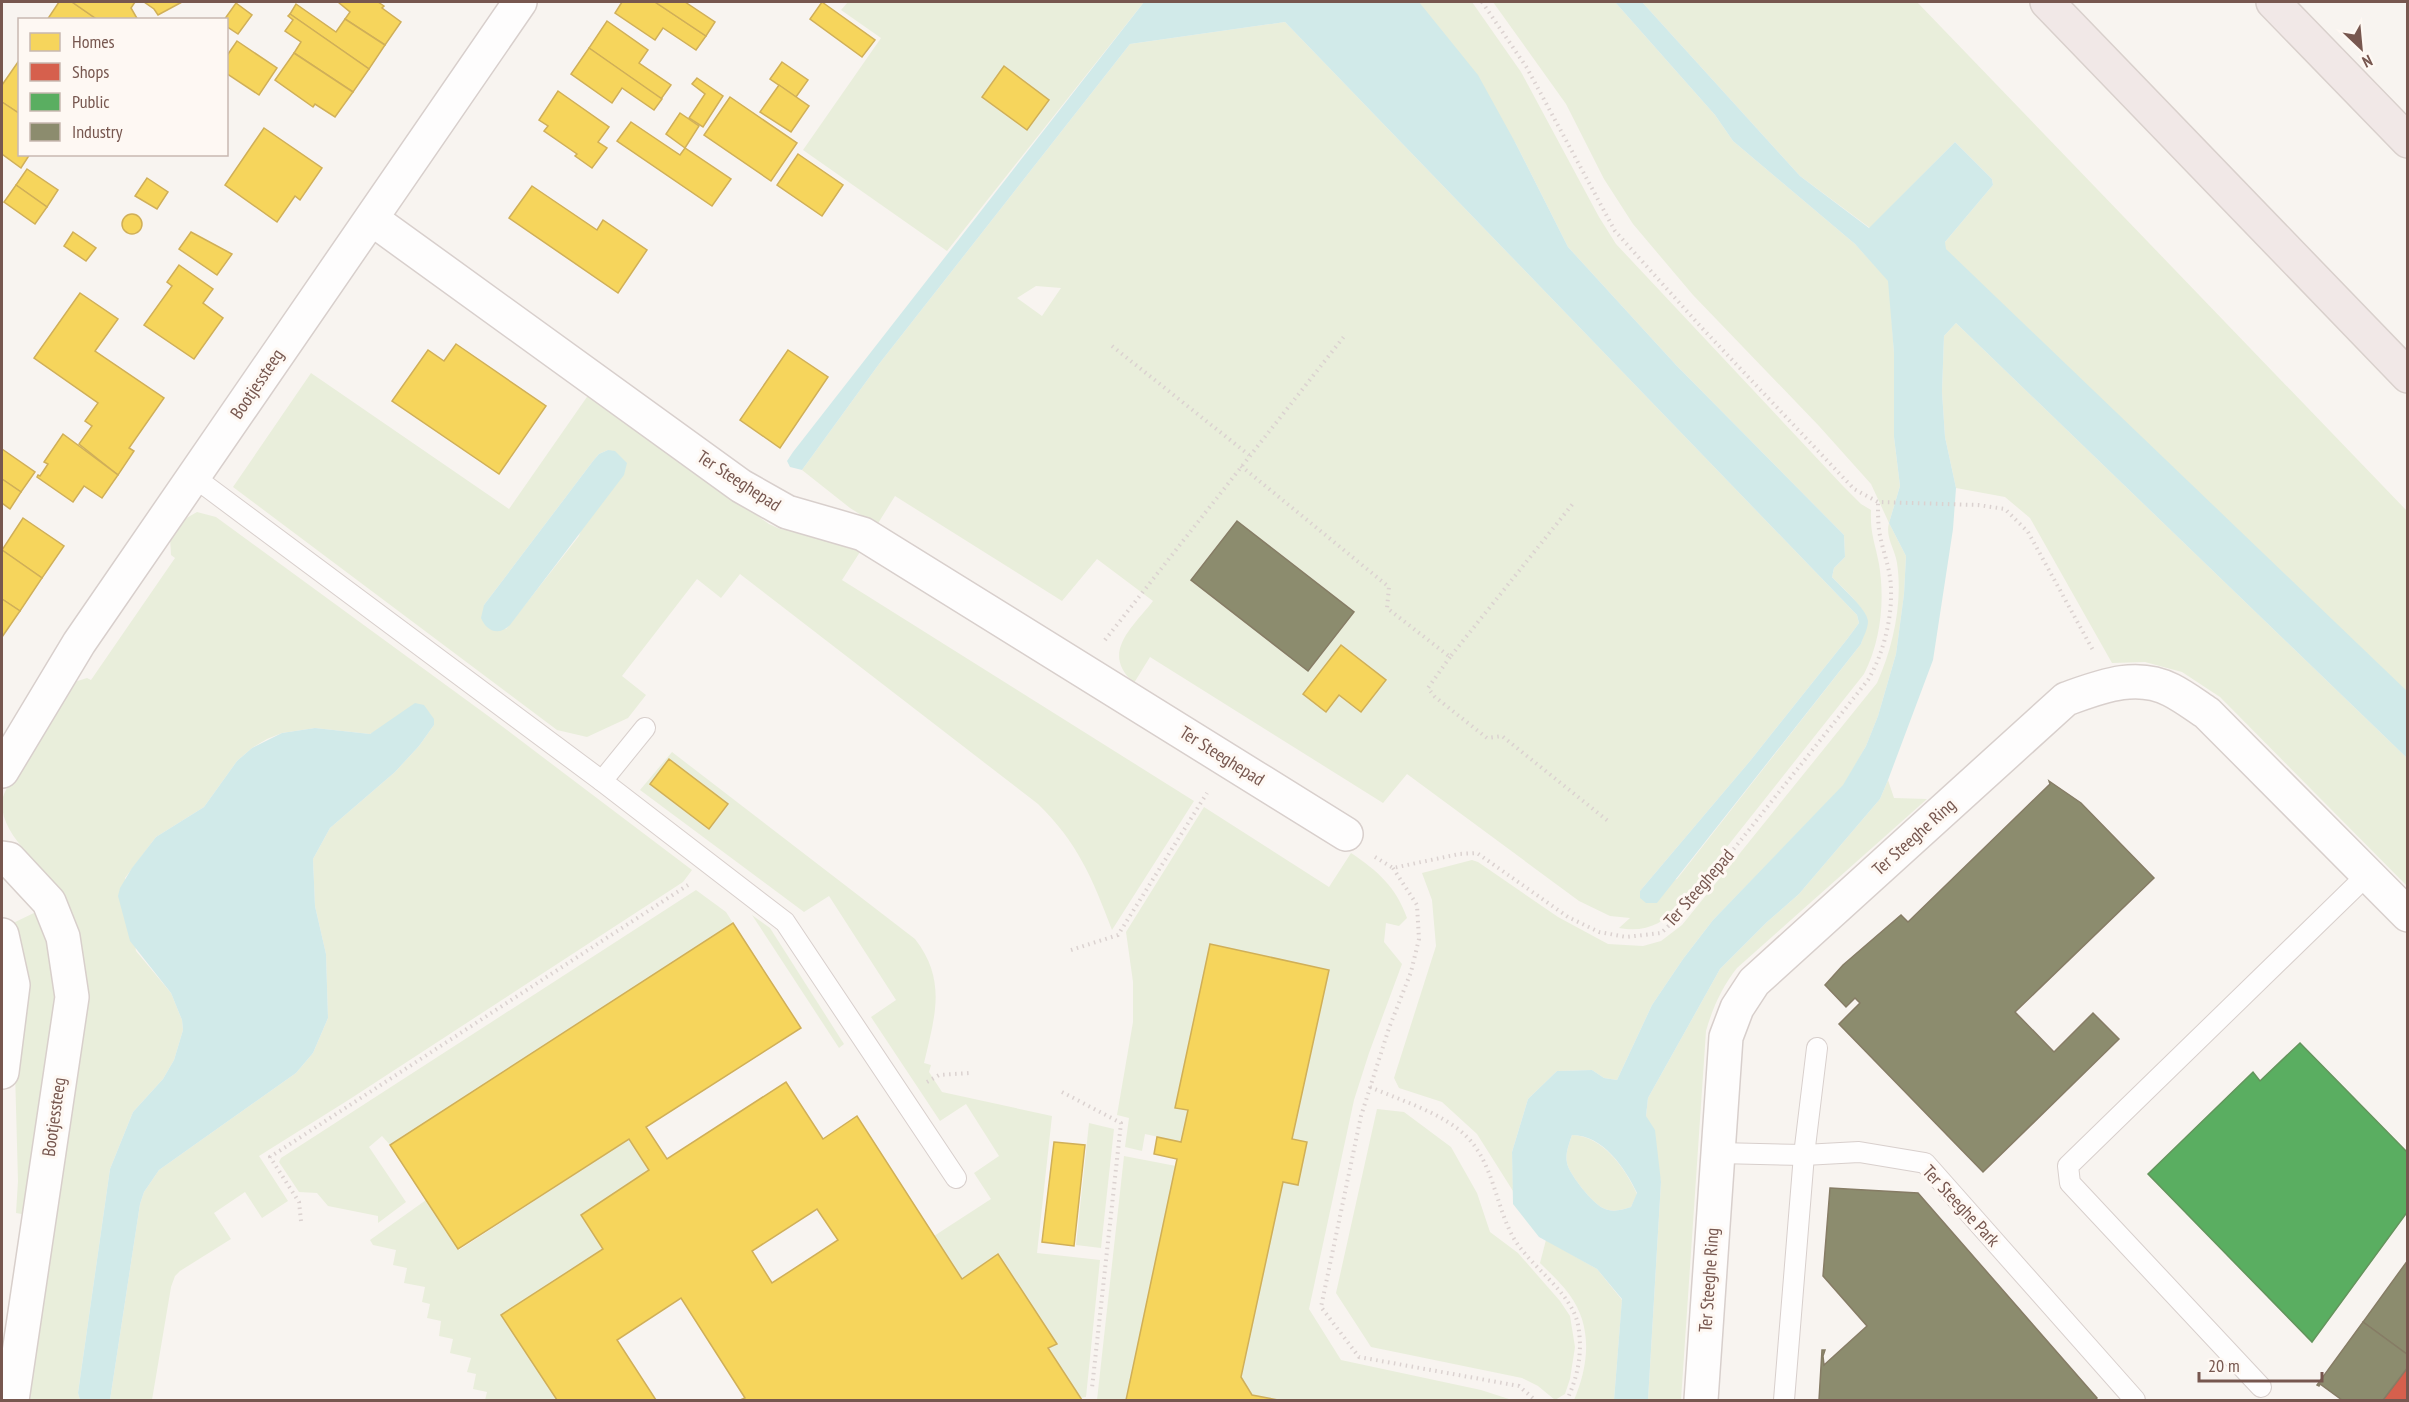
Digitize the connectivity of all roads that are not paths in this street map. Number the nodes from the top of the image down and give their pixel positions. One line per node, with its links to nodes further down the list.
1 (520, 2): 5 (street, Bootjessteeg)
2 (2047, 2): 6 (highway)
3 (2273, 2): 4 (highway)
4 (2408, 141)
5 (372, 219): 7 (street, Bootjessteeg); 11 (street, Ter Steeghepad)
6 (2408, 376)
7 (194, 477): 9 (street, Bootjessteeg); 10 (lane)
8 (645, 728): 10 (lane)
9 (2, 771)
10 (602, 781): 20 (lane)
11 (1346, 834)
12 (2, 858): 22 (street, Bootjessteeg)
13 (2367, 874): 14 (street, Ter Steeghe Ring); 18 (street, Ter Steeghe Ring); 21 (lane)
14 (2408, 915)
15 (2, 935): 17 (street)
16 (1817, 1048): 19 (lane)
17 (2, 1072)
18 (1719, 1153): 19 (lane, Ter Steeghe Park); 23 (street, Ter Steeghe Ring)
19 (1804, 1155): 24 (lane); 25 (lane, Ter Steeghe Park)
20 (956, 1178)
21 (2261, 1387)
22 (12, 1401)
23 (1701, 1401)
24 (1784, 1401)
25 (2135, 1401)

